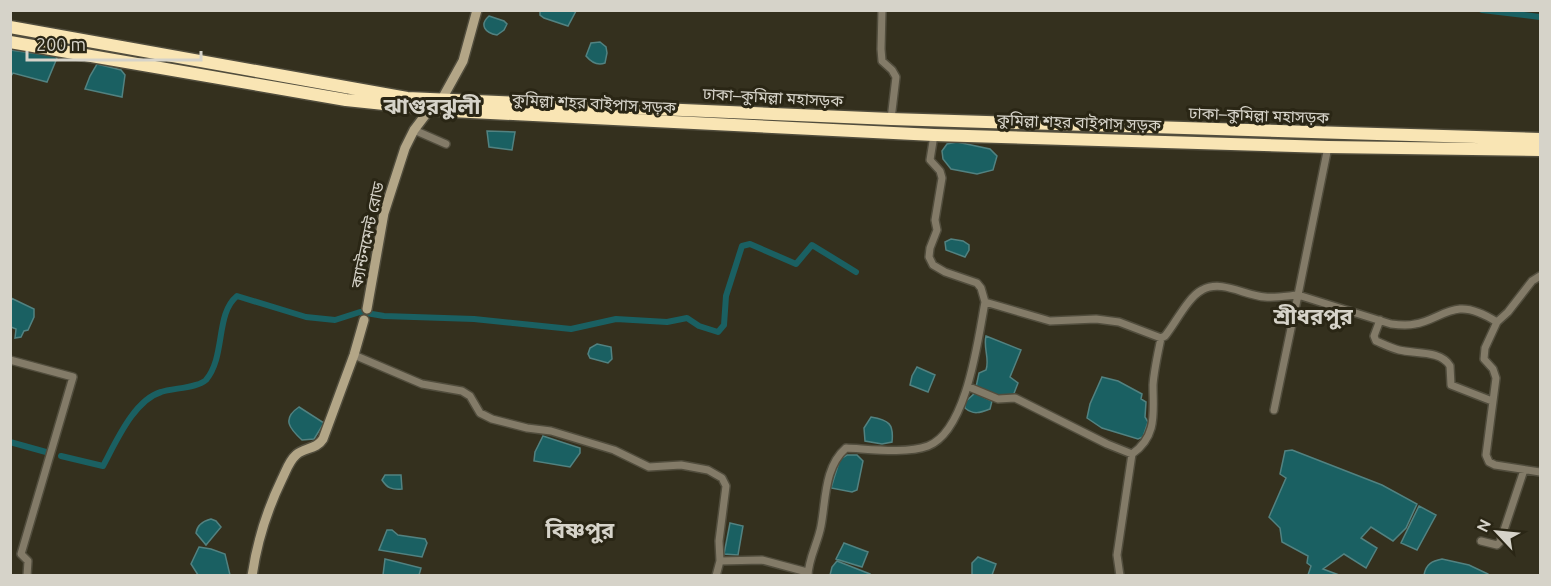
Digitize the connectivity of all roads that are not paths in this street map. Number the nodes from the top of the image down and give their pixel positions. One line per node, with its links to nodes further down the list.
1 (477, 10): 5 (main road, ক্যান্টনমেন্ট রোড)
2 (882, 10): 7 (street)
3 (10, 27): 5 (highway, ঢাকা–কুমিল্লা মহাসড়ক)
4 (10, 42): 6 (highway, কুমিল্লা শহর বাইপাস সড়ক)
5 (442, 99): 6 (main road, ক্যান্টনমেন্ট রোড); 7 (highway, ঢাকা–কুমিল্লা মহাসড়ক)
6 (430, 109): 8 (main road, ক্যান্টনমেন্ট রোড); 9 (highway, কুমিল্লা শহর বাইপাস সড়ক)
7 (891, 119): 10 (highway, ঢাকা–কুমিল্লা মহাসড়ক)
8 (414, 130): 11 (street); 17 (main road, ক্যান্টনমেন্ট রোড)
9 (934, 135): 12 (highway, কুমিল্লা শহর বাইপাস সড়ক); 16 (street)
10 (1540, 139)
11 (446, 144)
12 (1328, 147): 13 (highway, কুমিল্লা শহর বাইপাস সড়ক); 15 (street)
13 (1540, 150)
14 (1540, 276): 20 (street)
15 (1298, 295): 19 (street); 21 (street); 26 (street)
16 (985, 302): 21 (street); 24 (street)
17 (367, 309)
18 (364, 320): 22 (main road)
19 (1380, 320): 20 (street); 25 (street)
20 (1497, 322): 25 (street)
21 (1161, 338): 27 (street)
22 (354, 355): 31 (street); 34 (main road)
23 (10, 360): 33 (street)
24 (969, 387): 27 (street); 32 (street)
25 (1492, 401): 28 (street)
26 (1274, 410)
27 (1132, 454): 36 (street)
28 (1524, 470): 29 (street); 30 (street)
29 (1540, 472)
30 (1481, 542)
31 (720, 561): 32 (street); 35 (street)
32 (808, 574)
33 (27, 576)
34 (252, 576)
35 (716, 576)
36 (1120, 576)

